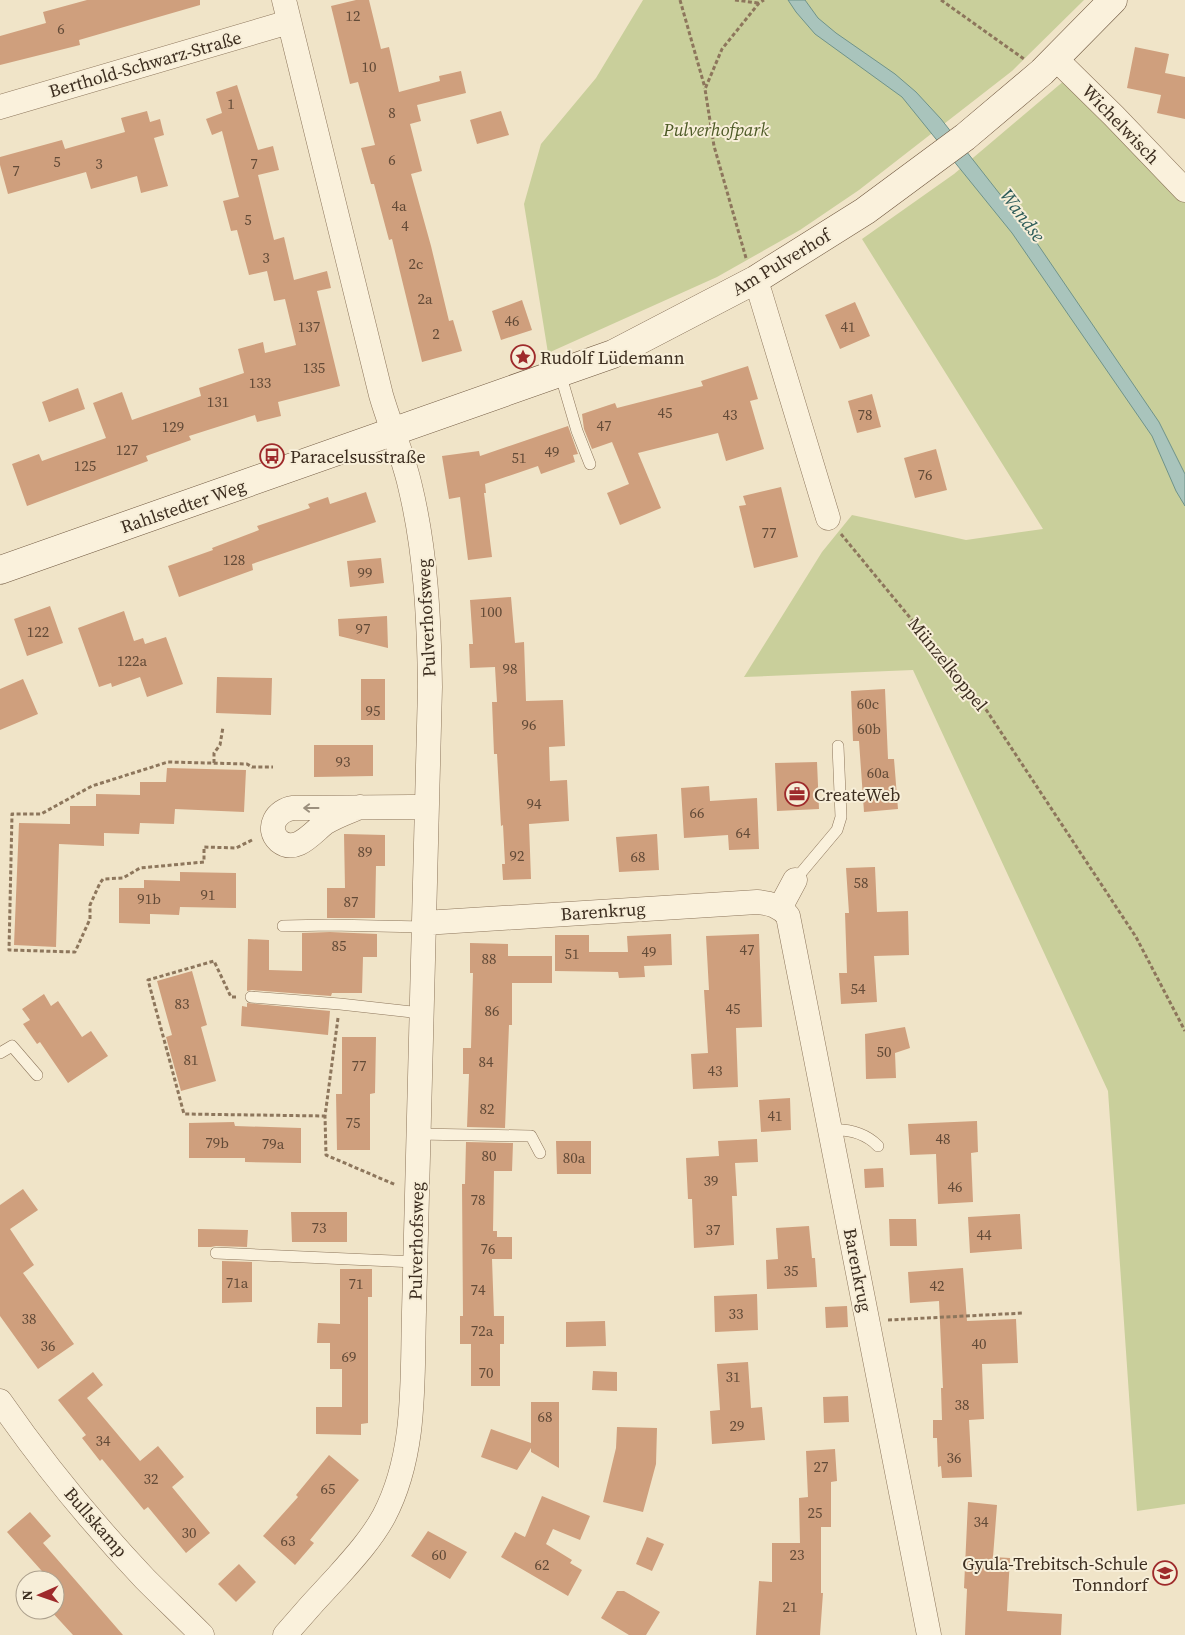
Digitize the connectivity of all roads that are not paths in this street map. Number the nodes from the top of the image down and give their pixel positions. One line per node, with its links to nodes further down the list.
1 (284, 0): 3 (street)
2 (1113, 0): 4 (street, Am Pulverhof)
3 (289, 22): 5 (street, Berthold-Schwarz-Straße); 9 (street)
4 (1049, 66): 6 (street, Wichelwisch); 7 (street, Am Pulverhof)
5 (0, 106)
6 (1185, 190)
7 (755, 280): 8 (street, Am Pulverhof); 11 (street)
8 (560, 373): 9 (street, Am Pulverhof); 10 (lane)
9 (394, 432): 12 (street, Rahlstedter Weg); 14 (street, Pulverhofsweg)
10 (590, 464)
11 (828, 518)
12 (0, 570)
13 (838, 746): 16 (lane)
14 (426, 807): 15 (street); 18 (street, Pulverhofsweg)
15 (360, 808)
16 (795, 880): 17 (street)
17 (780, 908): 18 (street, Barenkrug); 24 (street, Barenkrug)
18 (424, 925): 19 (lane); 21 (street, Pulverhofsweg)
19 (282, 926)
20 (251, 996): 21 (lane)
21 (421, 1013): 25 (street, Pulverhofsweg)
22 (0, 1053): 23 (lane)
23 (36, 1075)
24 (831, 1130): 26 (lane); 33 (street, Barenkrug)
25 (418, 1134): 27 (lane); 29 (street, Pulverhofsweg)
26 (878, 1146)
27 (540, 1153)
28 (216, 1253): 29 (lane)
29 (415, 1262): 32 (street, Pulverhofsweg)
30 (0, 1401): 31 (street, Bullskamp)
31 (202, 1635)
32 (285, 1635)
33 (929, 1635)

